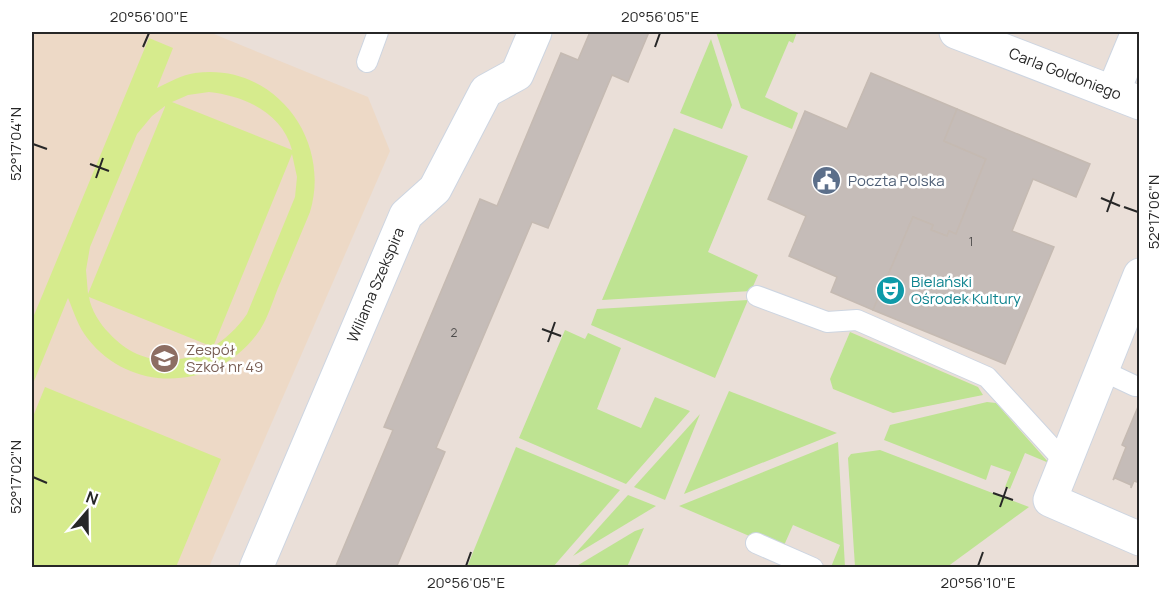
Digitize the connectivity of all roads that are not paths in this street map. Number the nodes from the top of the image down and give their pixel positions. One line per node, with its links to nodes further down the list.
1 (378, 32): 5 (lane)
2 (535, 32): 14 (street, Wiliama Szekspira)
3 (956, 32): 6 (street, Carla Goldoniego)
4 (1138, 32): 6 (street)
5 (367, 62)
6 (1126, 98)
7 (1140, 275): 9 (street)
8 (757, 296): 11 (lane)
9 (1101, 370): 10 (lane); 11 (street)
10 (1135, 386)
11 (1064, 462): 12 (street)
12 (1140, 539)
13 (756, 543): 15 (lane)
14 (256, 567)
15 (813, 567)

